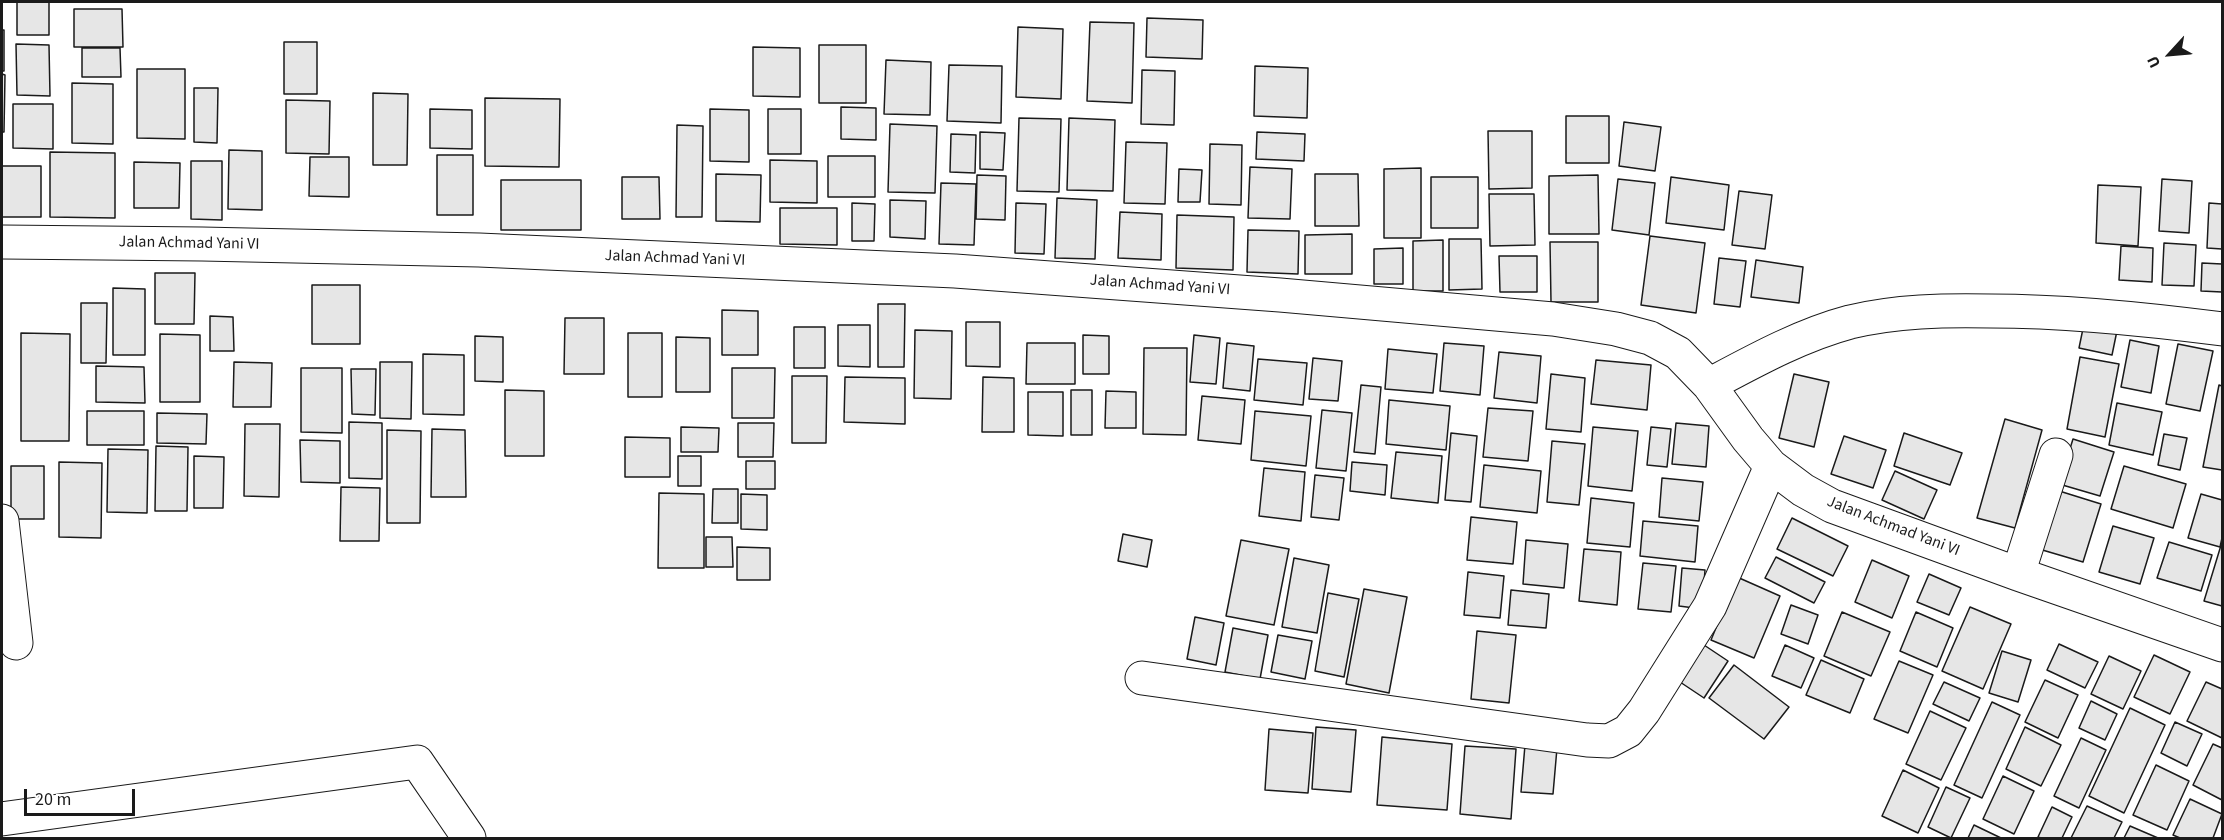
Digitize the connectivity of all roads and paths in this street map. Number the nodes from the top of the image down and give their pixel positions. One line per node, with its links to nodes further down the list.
1 (2, 242): 3 (street, Jalan Achmad Yani VI)
2 (2223, 329): 3 (street)
3 (1709, 386): 5 (street, Jalan Achmad Yani VI)
4 (2056, 455): 7 (street)
5 (1771, 466): 7 (street, Jalan Achmad Yani VI); 10 (street)
6 (2, 521): 8 (street)
7 (2018, 574): 9 (street, Jalan Achmad Yani VI)
8 (16, 643)
9 (2223, 645)
10 (1142, 678)
11 (2, 819): 12 (street)
12 (469, 838)

